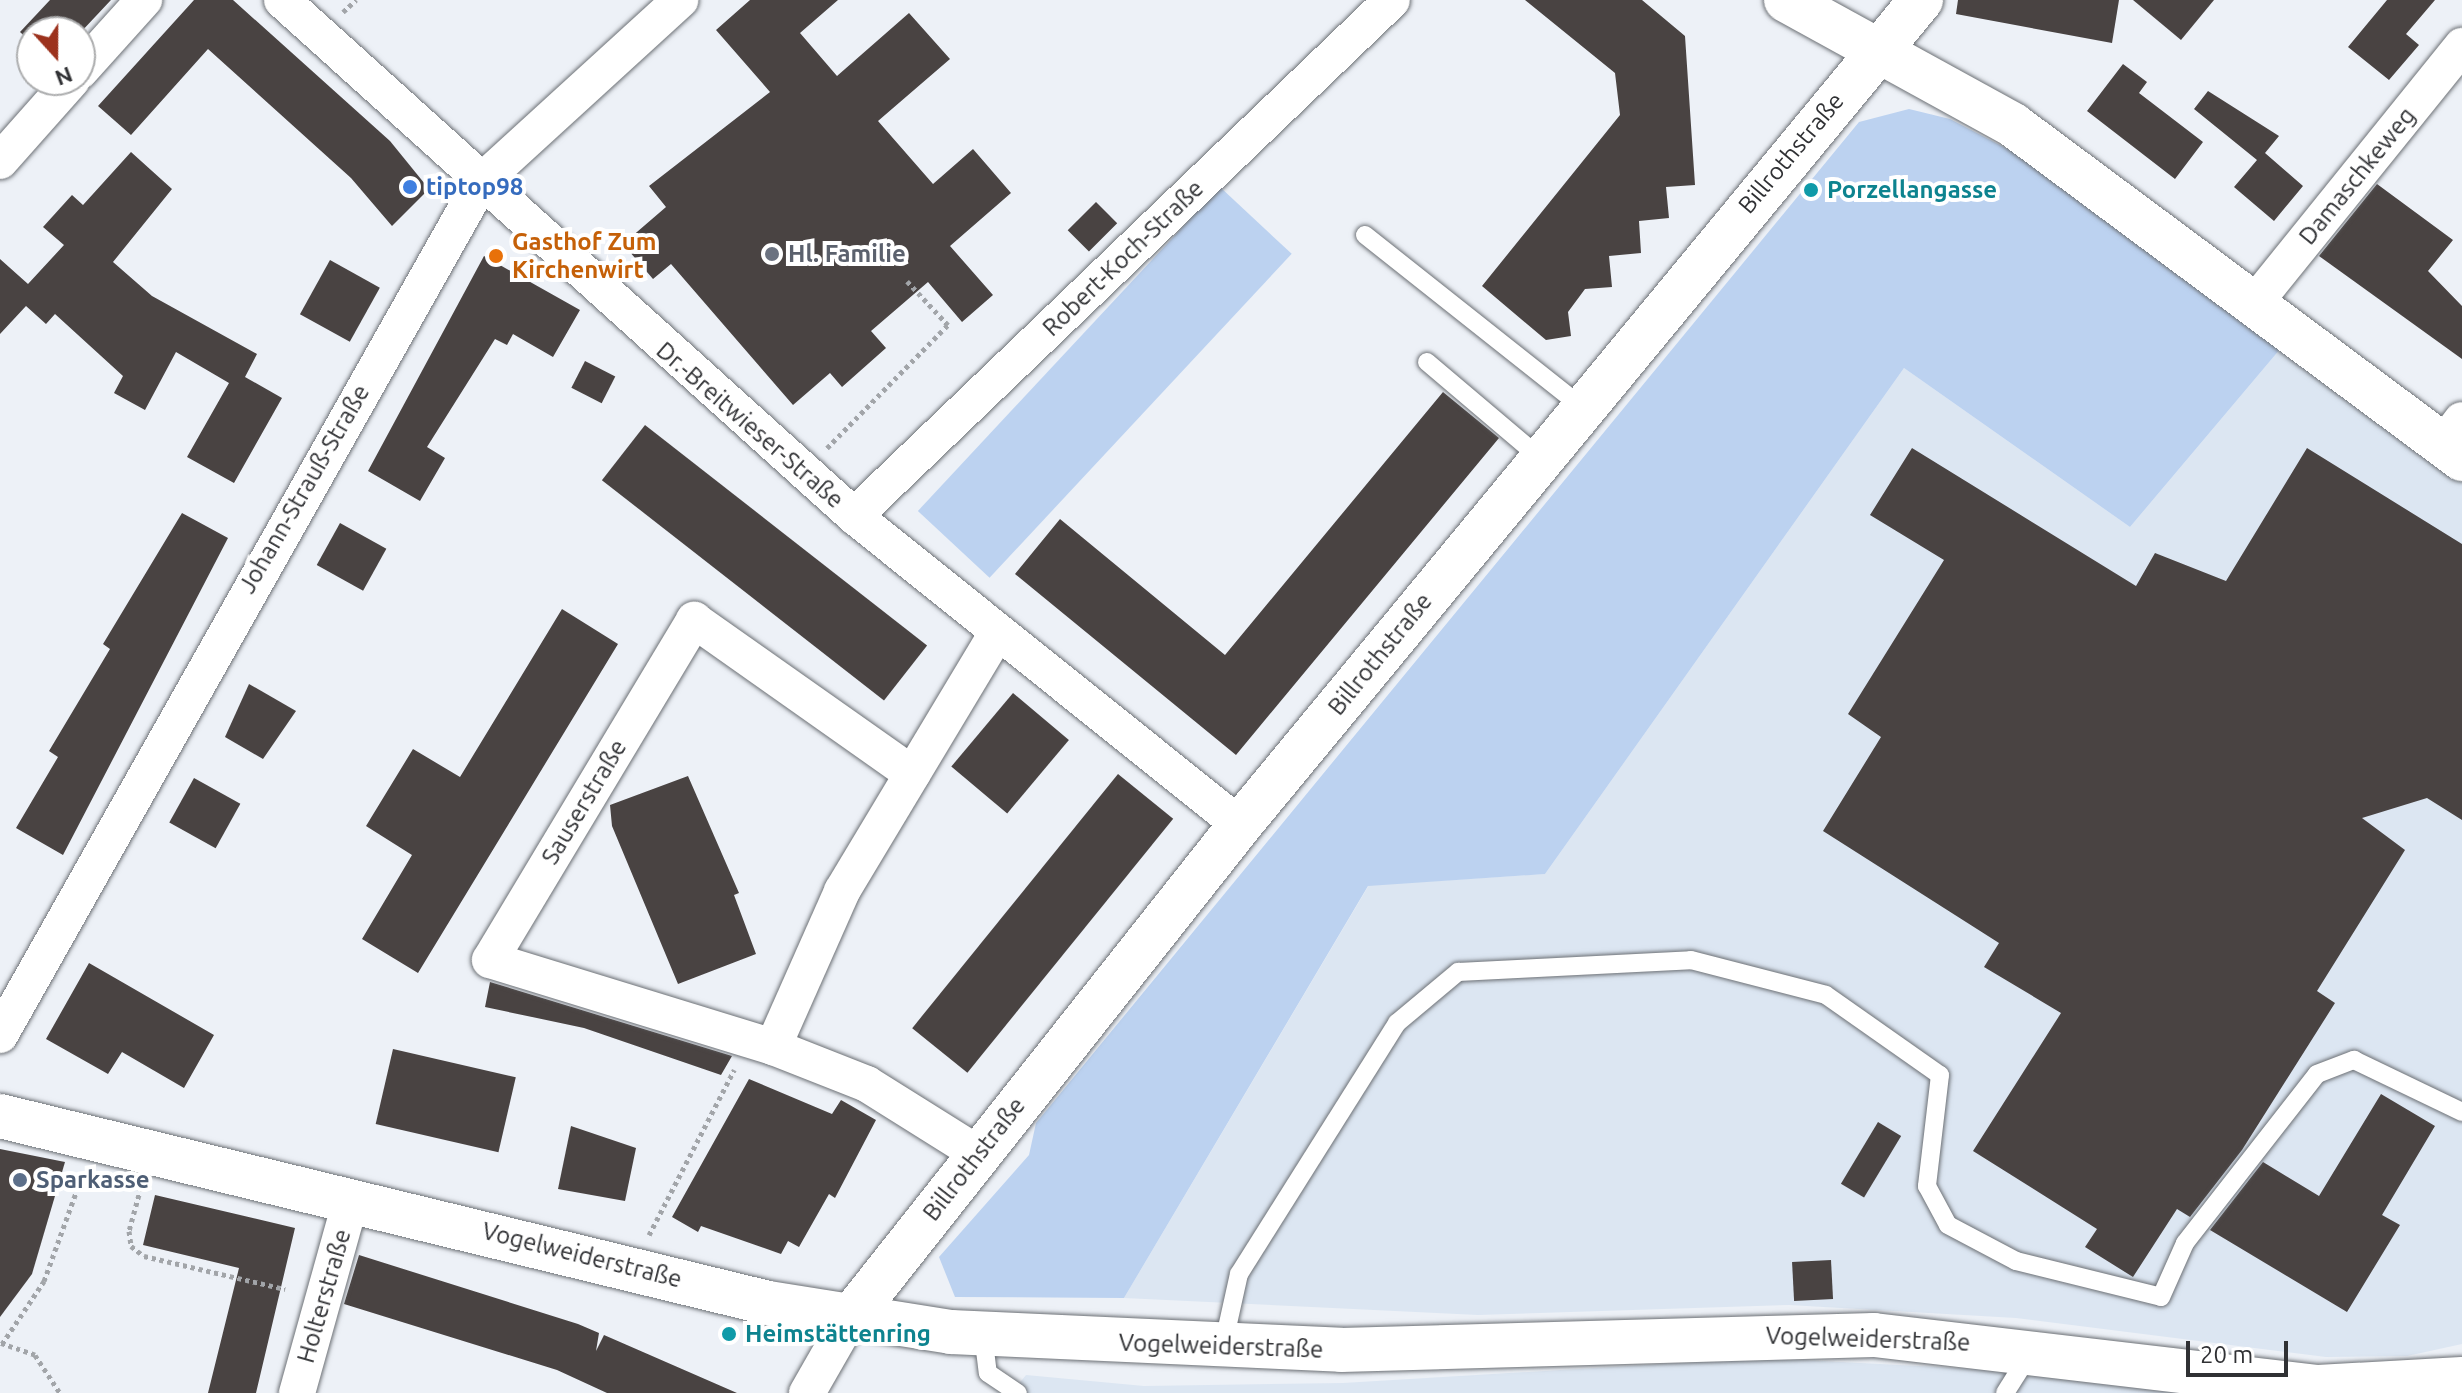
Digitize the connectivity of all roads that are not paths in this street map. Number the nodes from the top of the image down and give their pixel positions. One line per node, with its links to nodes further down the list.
1 (144, 0): 8 (street)
2 (282, 0): 12 (street, Dr.-Breitwieser-Straße)
3 (680, 0): 12 (street, Johann-Strauß-Straße)
4 (1392, 0): 19 (street, Robert-Koch-Straße)
5 (1786, 0): 9 (street)
6 (1921, 0): 9 (street, Billrothstraße)
7 (2462, 46): 14 (street, Damaschkeweg)
8 (96, 53)
9 (1873, 53): 14 (street); 16 (street, Billrothstraße)
10 (58, 96): 11 (street)
11 (0, 161)
12 (481, 182): 19 (street, Dr.-Breitwieser-Straße); 23 (street, Johann-Strauß-Straße)
13 (1365, 235): 16 (lane)
14 (2253, 305): 17 (street)
15 (1427, 362): 18 (lane)
16 (1582, 407): 18 (street, Billrothstraße)
17 (2456, 441)
18 (1540, 458): 22 (street, Billrothstraße)
19 (854, 516): 20 (street, Dr.-Breitwieser-Straße)
20 (997, 633): 21 (street); 22 (street, Dr.-Breitwieser-Straße)
21 (912, 774): 24 (street); 24 (street, Sauserstraße)
22 (1240, 825): 27 (street, Billrothstraße)
23 (0, 1035)
24 (761, 1044): 27 (street, Sauserstraße)
25 (2462, 1112): 31 (lane)
26 (0, 1116): 28 (street, Vogelweiderstraße)
27 (977, 1153): 29 (street, Billrothstraße)
28 (351, 1200): 29 (street, Vogelweiderstraße); 35 (street, Holterstraße)
29 (850, 1318): 30 (street, Vogelweiderstraße); 36 (street)
30 (983, 1334): 31 (street, Vogelweiderstraße); 37 (lane)
31 (1223, 1347): 32 (street, Vogelweiderstraße)
32 (2032, 1349): 34 (street, Vogelweiderstraße); 38 (lane)
33 (2462, 1379): 34 (street, Vogelweiderstraße)
34 (2238, 1386)
35 (297, 1393)
36 (807, 1393)
37 (1018, 1393)
38 (2005, 1393)

